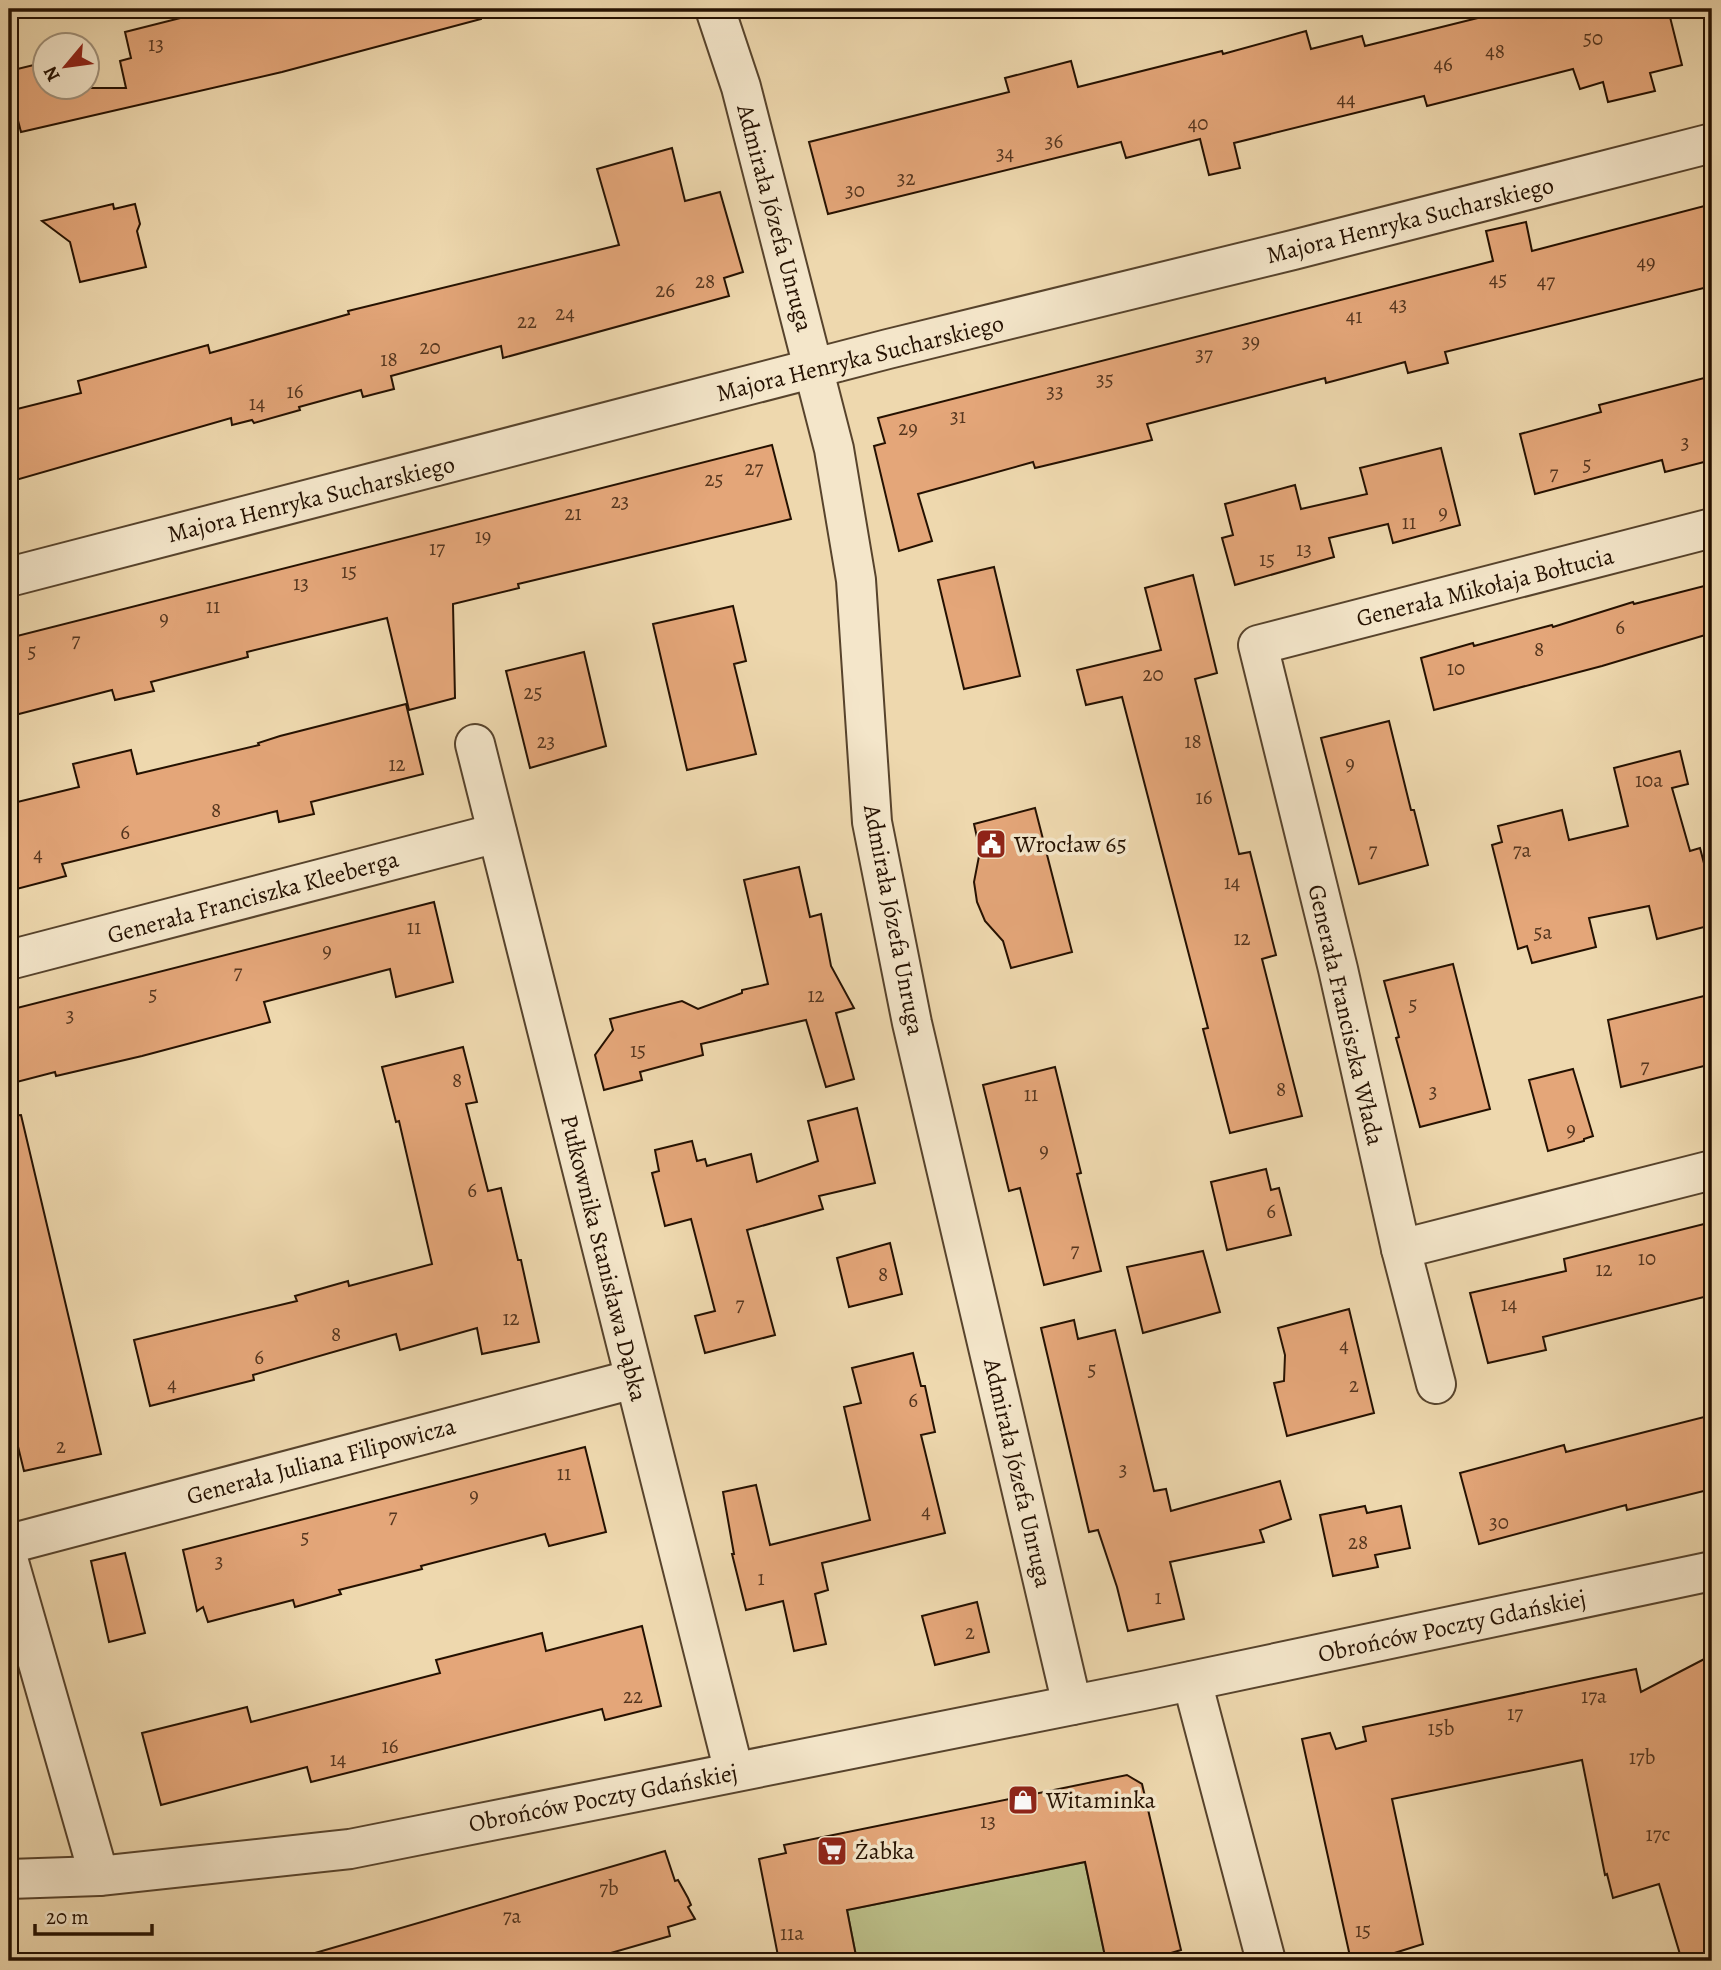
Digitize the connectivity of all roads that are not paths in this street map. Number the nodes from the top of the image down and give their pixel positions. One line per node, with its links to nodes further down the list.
1 (715, 9): 3 (street, Admirała Józefa Unruga)
2 (1712, 143): 3 (street, Majora Henryka Sucharskiego)
3 (814, 369): 5 (street, Majora Henryka Sucharskiego); 18 (street, Admirała Józefa Unruga)
4 (1712, 528): 6 (street, Generała Mikołaja Bołtucia)
5 (9, 577)
6 (1258, 645): 11 (street, Generała Franciszka Włada)
7 (475, 744): 8 (street, Pułkownika Stanisława Dąbka)
8 (497, 833): 9 (street, Generała Franciszka Kleeberga); 12 (street, Pułkownika Stanisława Dąbka)
9 (9, 960)
10 (1712, 1170): 11 (street)
11 (1401, 1249): 13 (street, Generała Franciszka Włada)
12 (634, 1379): 14 (street, Generała Juliana Filipowicza); 19 (street, Pułkownika Stanisława Dąbka)
13 (1436, 1384)
14 (9, 1544)
15 (9, 1562): 20 (street)
16 (1712, 1571): 17 (street, Obrońców Poczty Gdańskiej)
17 (1195, 1692): 18 (street, Obrońców Poczty Gdańskiej); 22 (street)
18 (1072, 1705): 19 (street, Obrońców Poczty Gdańskiej)
19 (734, 1772): 20 (street, Obrońców Poczty Gdańskiej)
20 (99, 1876): 21 (street, Obrońców Poczty Gdańskiej)
21 (9, 1879)
22 (1266, 1961)

